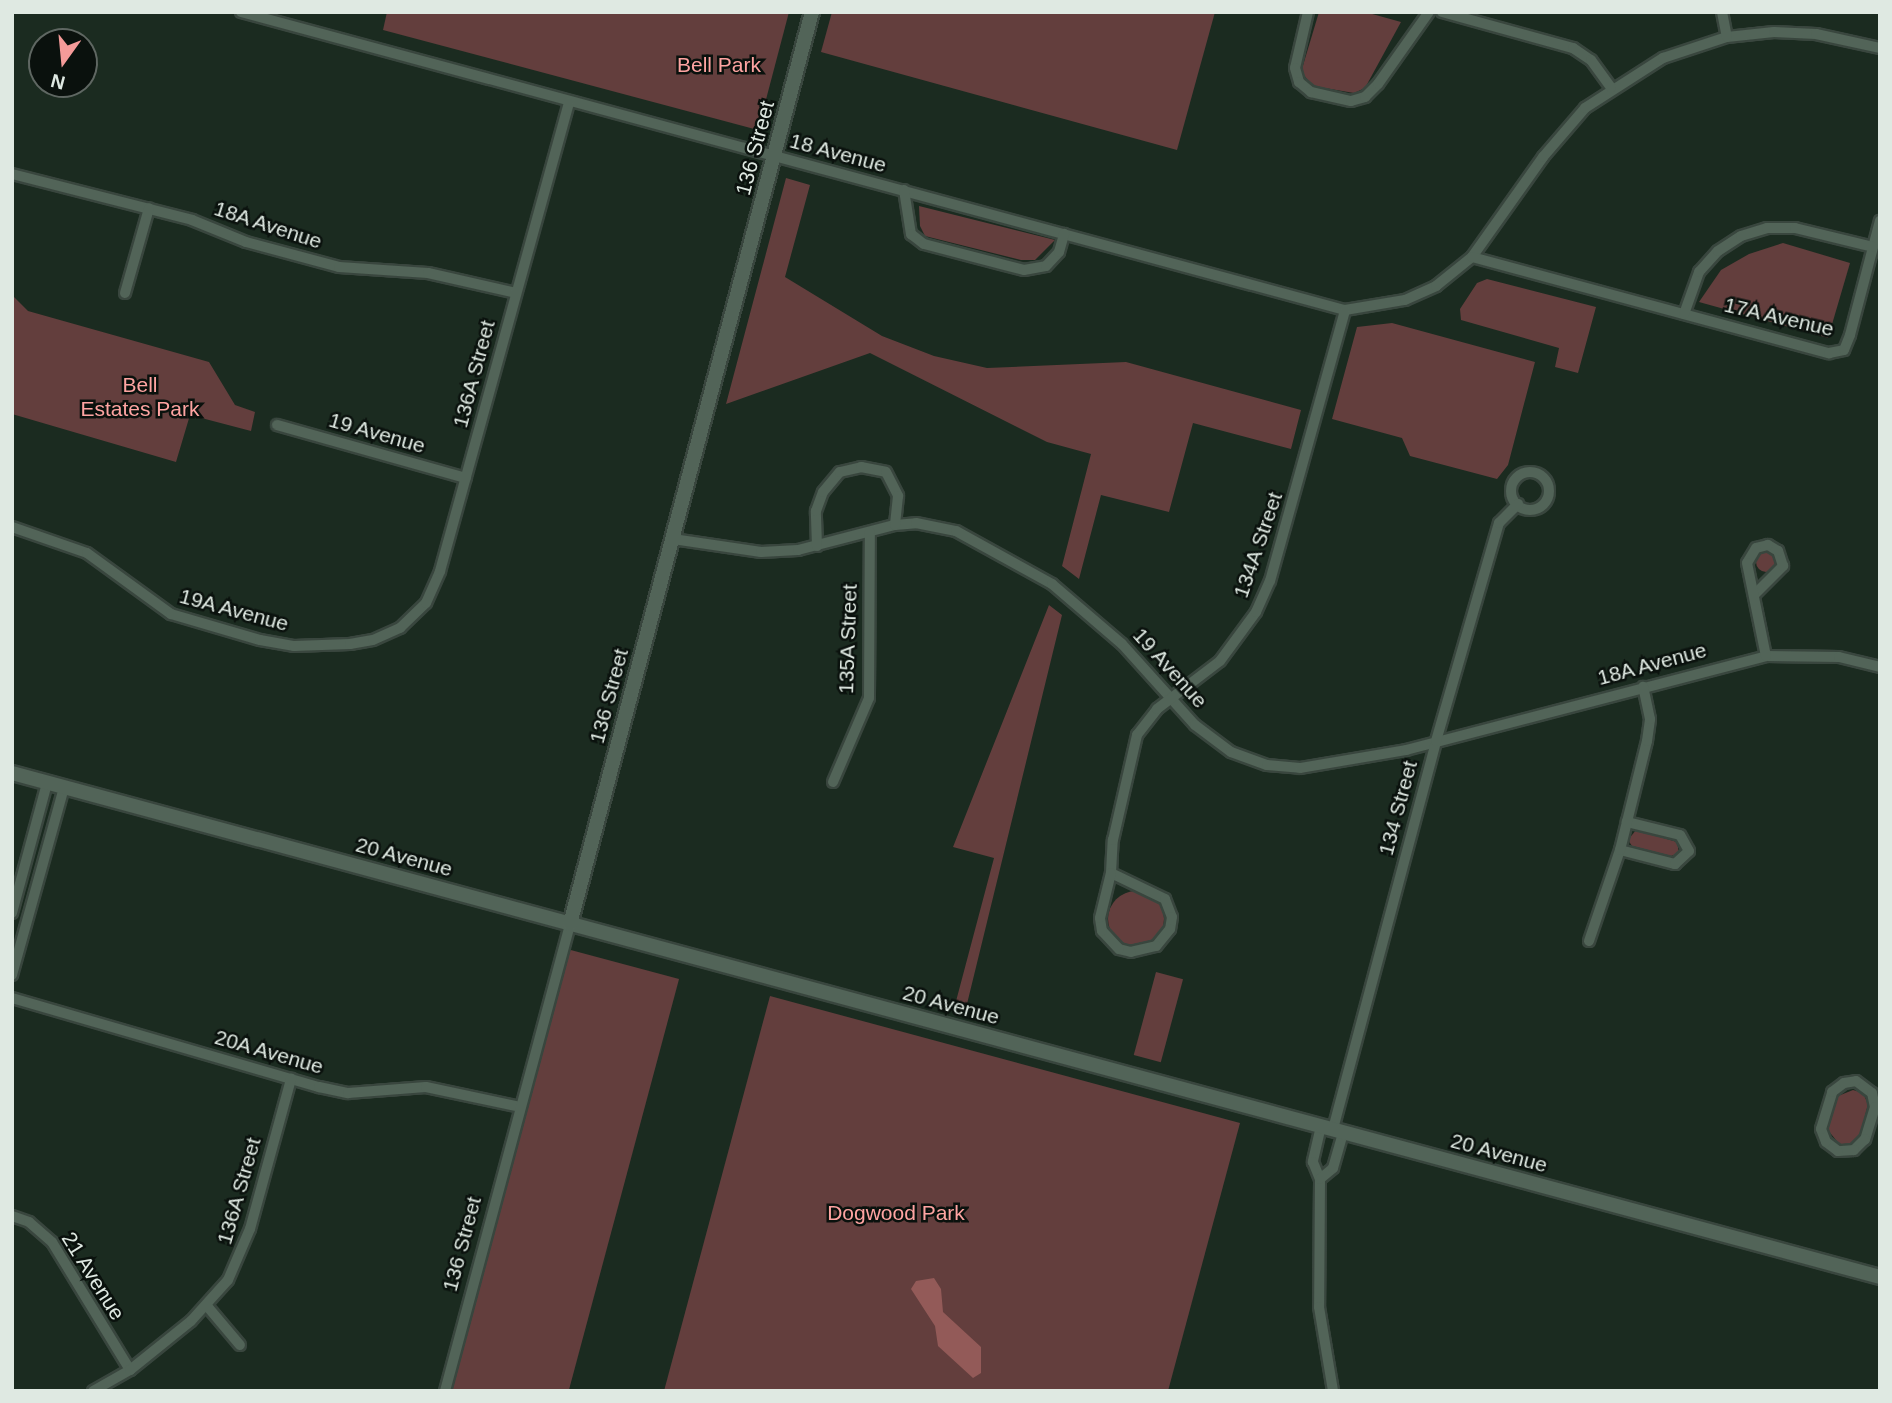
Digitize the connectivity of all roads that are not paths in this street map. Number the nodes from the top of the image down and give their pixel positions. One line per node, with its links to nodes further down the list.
1 (241, 12): 7 (street, 18 Avenue)
2 (812, 12): 12 (street, 136 Street)
3 (1308, 12): 4 (street)
4 (1429, 12)
5 (1442, 12): 10 (street)
6 (1722, 12): 8 (street)
7 (286, 18): 11 (street, 18 Avenue)
8 (1727, 37): 9 (street); 10 (street)
9 (1880, 48)
10 (1611, 88): 19 (street)
11 (569, 102): 12 (street, 18 Avenue); 21 (street, 136A Street)
12 (775, 157): 14 (street, 18 Avenue); 30 (street, 136 Street)
13 (12, 174): 15 (street, 18A Avenue)
14 (904, 190): 17 (street, 18 Avenue); 17 (street)
15 (149, 208): 20 (street); 21 (street, 18A Avenue)
16 (1880, 221): 18 (street, 17A Avenue)
17 (1064, 234): 22 (street, 18 Avenue)
18 (1873, 247): 23 (street); 23 (street, 17A Avenue)
19 (1472, 257): 22 (street); 23 (street, 17A Avenue)
20 (125, 293)
21 (516, 293): 25 (street, 136A Street)
22 (1345, 310): 37 (street, 134A Street)
23 (1684, 314)
24 (277, 425): 25 (street, 19 Avenue)
25 (466, 478): 33 (street, 136A Street)
26 (1518, 504): 38 (street, 134 Street)
27 (895, 524): 29 (street, 19 Avenue); 31 (street); 37 (street, 19 Avenue)
28 (12, 527): 33 (street, 19A Avenue)
29 (870, 532): 31 (street, 19 Avenue); 40 (street, 135A Street)
30 (673, 539): 31 (street, 19 Avenue); 48 (street, 136 Street)
31 (817, 546)
32 (1755, 594): 32 (street); 34 (street)
33 (385, 636)
34 (1766, 656): 35 (street, 18A Avenue); 36 (street, 18A Avenue)
35 (1880, 667)
36 (1643, 687): 38 (street, 18A Avenue); 43 (street)
37 (1169, 699): 38 (street, 19 Avenue); 45 (street, 134A Street)
38 (1436, 741): 55 (street, 134 Street)
39 (12, 773): 41 (street, 20 Avenue)
40 (833, 782)
41 (47, 783): 42 (street, 20 Avenue); 46 (street)
42 (64, 787): 47 (street); 48 (street, 20 Avenue)
43 (1627, 822): 44 (street); 44 (street)
44 (1620, 850): 49 (street)
45 (1111, 873): 45 (street, 134A Street)
46 (13, 909): 47 (street)
47 (30, 909): 50 (street)
48 (570, 924): 54 (street, 136 Street); 55 (street, 20 Avenue)
49 (1589, 941)
50 (12, 975)
51 (12, 998): 52 (street, 20A Avenue)
52 (290, 1079): 54 (street, 20A Avenue); 59 (street, 136A Street)
53 (1876, 1091): 53 (street)
54 (520, 1108): 63 (street, 136 Street)
55 (1332, 1129): 56 (street, 134 Street); 56 (street, 134 Street); 58 (street, 20 Avenue)
56 (1320, 1179): 64 (street, 134 Street)
57 (12, 1216): 61 (street, 21 Avenue)
58 (1880, 1277)
59 (208, 1306): 60 (street); 61 (street, 136A Street)
60 (240, 1345)
61 (130, 1370): 62 (street, 136A Street)
62 (93, 1391)
63 (446, 1391)
64 (1333, 1391)

